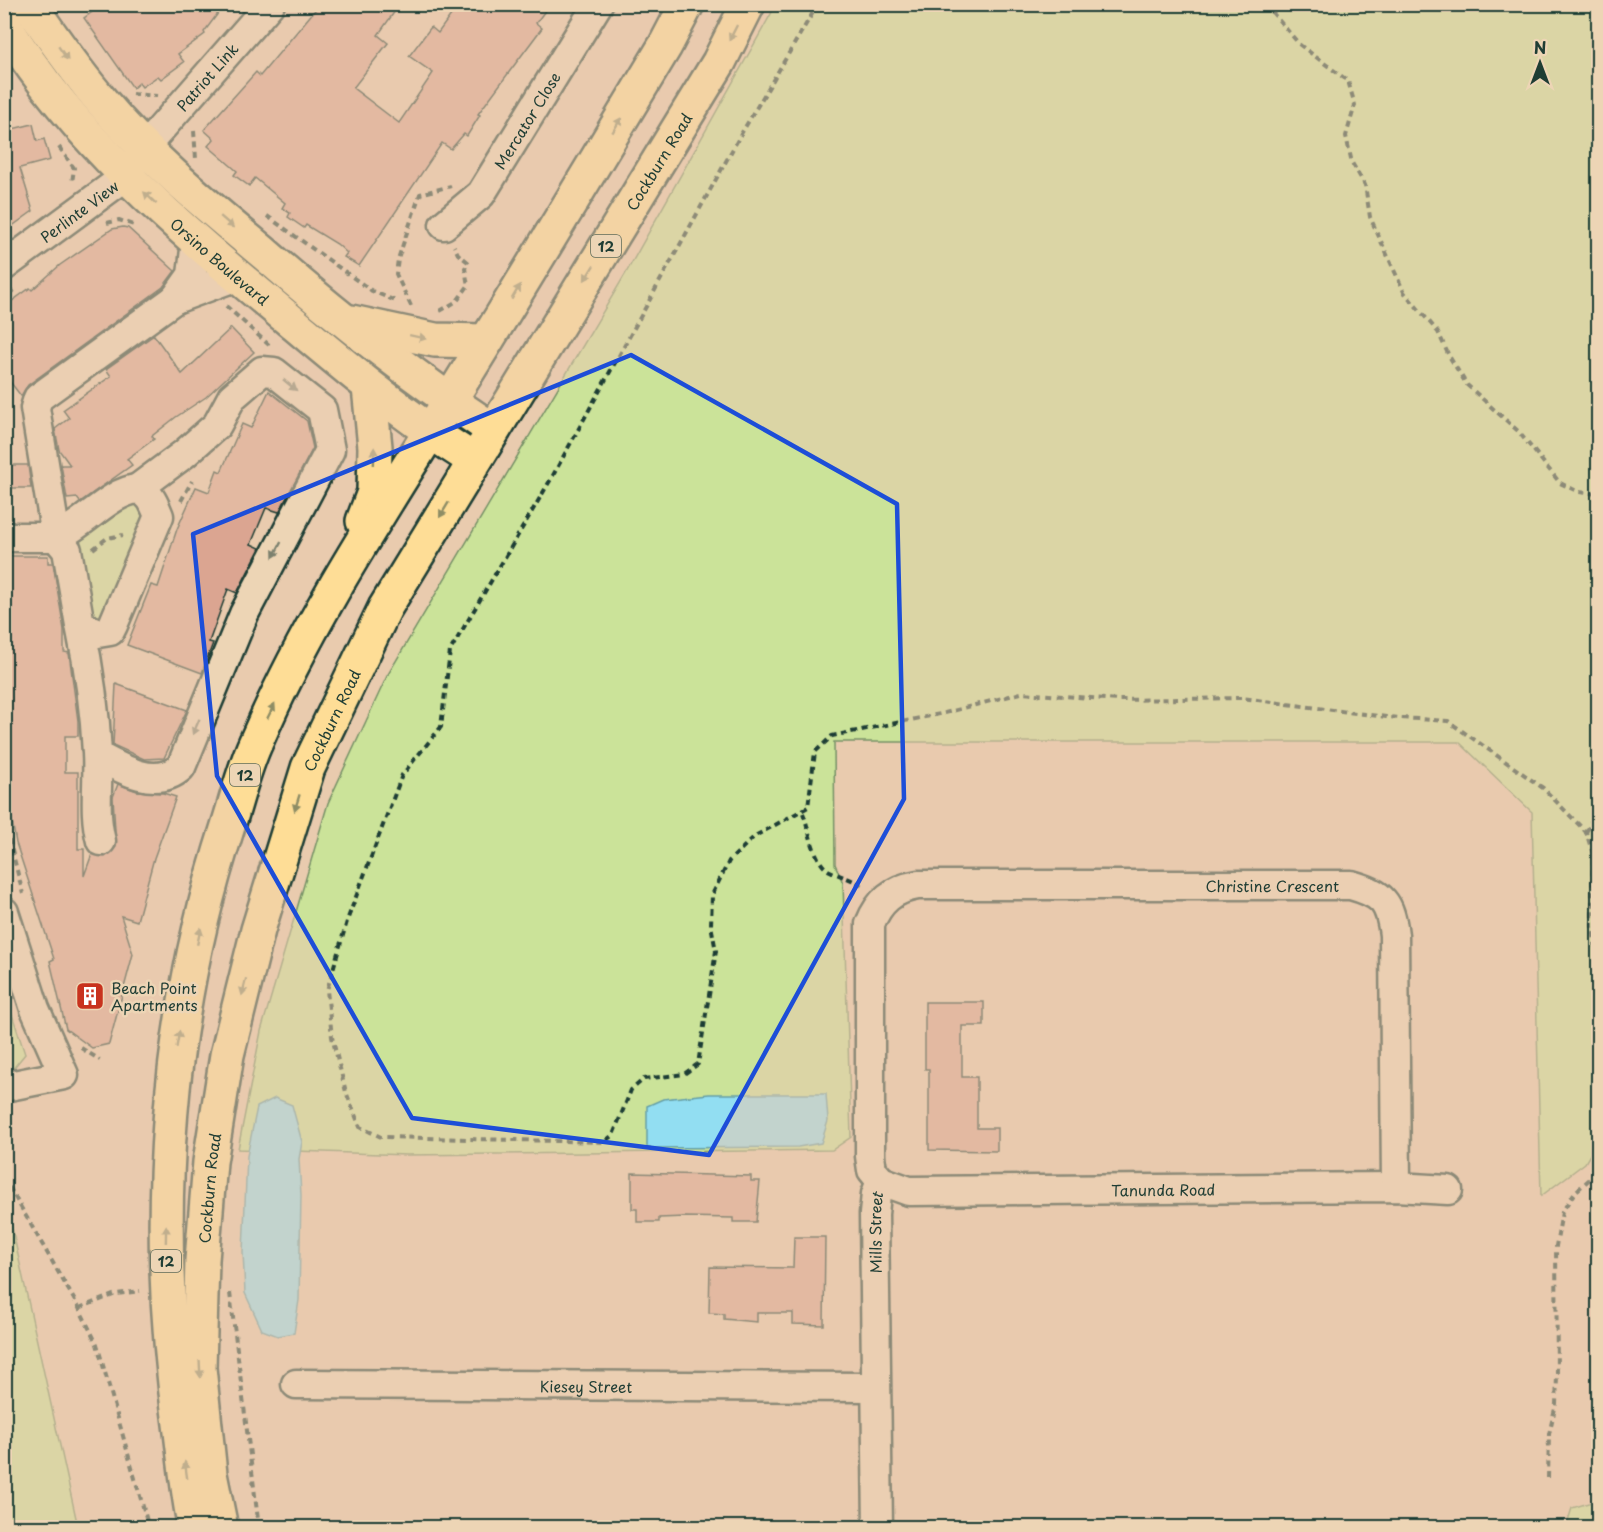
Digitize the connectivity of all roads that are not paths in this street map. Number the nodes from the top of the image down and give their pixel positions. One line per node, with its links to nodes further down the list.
1 (29, 4): 7 (main road, one-way to 7)
2 (270, 4): 7 (street, Patriot Link)
3 (598, 4): 9 (street, Mercator Close)
4 (687, 4): 15 (main road, 12, one-way to 4)
5 (748, 4): 18 (main road, Cockburn Road / 12, one-way to 18)
6 (4, 24): 8 (main road, Orsino Boulevard)
7 (144, 148): 8 (street, Perlinte View); 14 (main road, one-way to 14)
8 (126, 176): 10 (main road, Orsino Boulevard, one-way to 8); 11 (street, Perlinte View)
9 (444, 225)
10 (196, 242): 12 (main road, Orsino Boulevard); 13 (street)
11 (4, 266)
12 (237, 276): 13 (street); 16 (main road, Orsino Boulevard)
13 (175, 299): 25 (street)
14 (341, 320): 15 (main road, one-way to 15); 17 (main road)
15 (486, 342): 17 (main road, 12)
16 (369, 387): 19 (main road, Orsino Boulevard); 26 (main road, one-way to 16)
17 (449, 401): 18 (main road); 19 (main road, 12)
18 (494, 430): 21 (main road, Cockburn Road / 12)
19 (430, 432): 21 (main road, Orsino Boulevard); 26 (main road, 12)
20 (184, 454): 22 (street); 23 (street); 30 (street, one-way to 30)
21 (474, 460): 41 (main road, Cockburn Road / 12, one-way to 41)
22 (137, 489): 23 (street); 25 (street)
23 (159, 516): 28 (street)
24 (4, 537): 25 (street)
25 (56, 537): 27 (street)
26 (344, 572): 40 (main road, 12, one-way to 26)
27 (80, 625): 28 (street); 29 (street)
28 (110, 631): 29 (street)
29 (93, 690): 30 (street)
30 (98, 756): 31 (street)
31 (101, 841)
32 (879, 905): 35 (street, Mills Street); 36 (street, Christine Crescent)
33 (4, 912): 34 (street)
34 (4, 1087)
35 (880, 1181): 36 (street, Tanunda Road); 39 (street, Mills Street)
36 (1396, 1186): 37 (street, Tanunda Road)
37 (1448, 1190)
38 (296, 1384): 39 (street, Kiesey Street)
39 (874, 1387): 42 (street, Mills Street)
40 (195, 1527)
41 (221, 1527)
42 (878, 1527)

